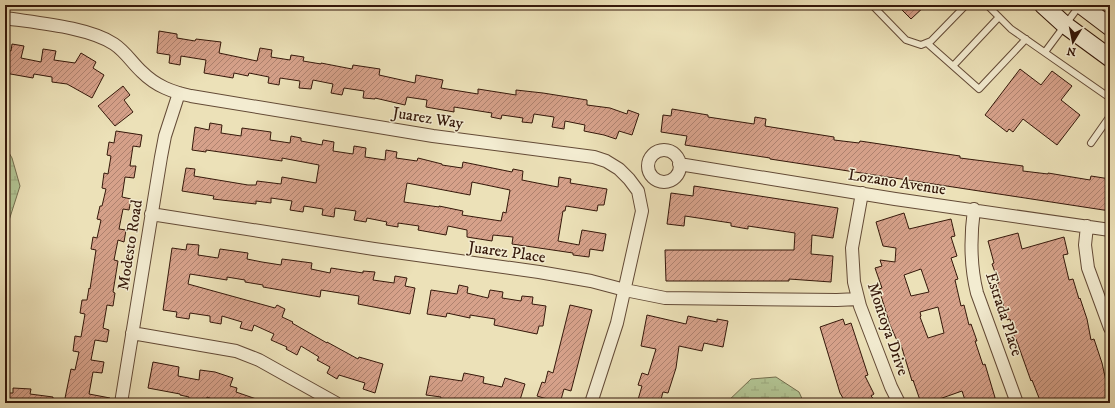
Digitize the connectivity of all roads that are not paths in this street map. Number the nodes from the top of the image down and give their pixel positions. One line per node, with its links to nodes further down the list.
1 (872, 5): 11 (lane)
2 (966, 5): 11 (lane)
3 (987, 5): 6 (lane)
4 (1043, 5): 8 (main road)
5 (1080, 5): 8 (lane); 9 (main road)
6 (999, 17): 10 (lane); 14 (lane)
7 (5, 18): 15 (street, Juarez Way)
8 (1064, 25): 12 (lane); 13 (main road)
9 (1110, 26)
10 (1026, 39): 12 (lane); 14 (lane)
11 (927, 43): 14 (lane)
12 (1045, 52): 16 (lane)
13 (1110, 58)
14 (953, 66)
15 (179, 93): 22 (street, Modesto Road); 25 (street, Juarez Way)
16 (1110, 98)
17 (1110, 116): 18 (lane)
18 (1091, 143)
19 (679, 164): 20 (street, Lozano Avenue)
20 (862, 193): 21 (street, Lozano Avenue); 26 (street, Montoya Drive)
21 (974, 210): 23 (street, Lozano Avenue); 33 (street, Estrada Place)
22 (151, 214): 25 (street, Juarez Place); 28 (street, Modesto Road)
23 (1087, 226): 24 (street, Lozano Avenue); 27 (street)
24 (1110, 230)
25 (625, 290): 26 (street, Juarez Place); 31 (street, Juarez Way)
26 (858, 298): 32 (street, Montoya Drive)
27 (1110, 328)
28 (132, 333): 29 (street, Modesto Road); 30 (street)
29 (121, 403)
30 (336, 403)
31 (591, 403)
32 (899, 403)
33 (1017, 403)

